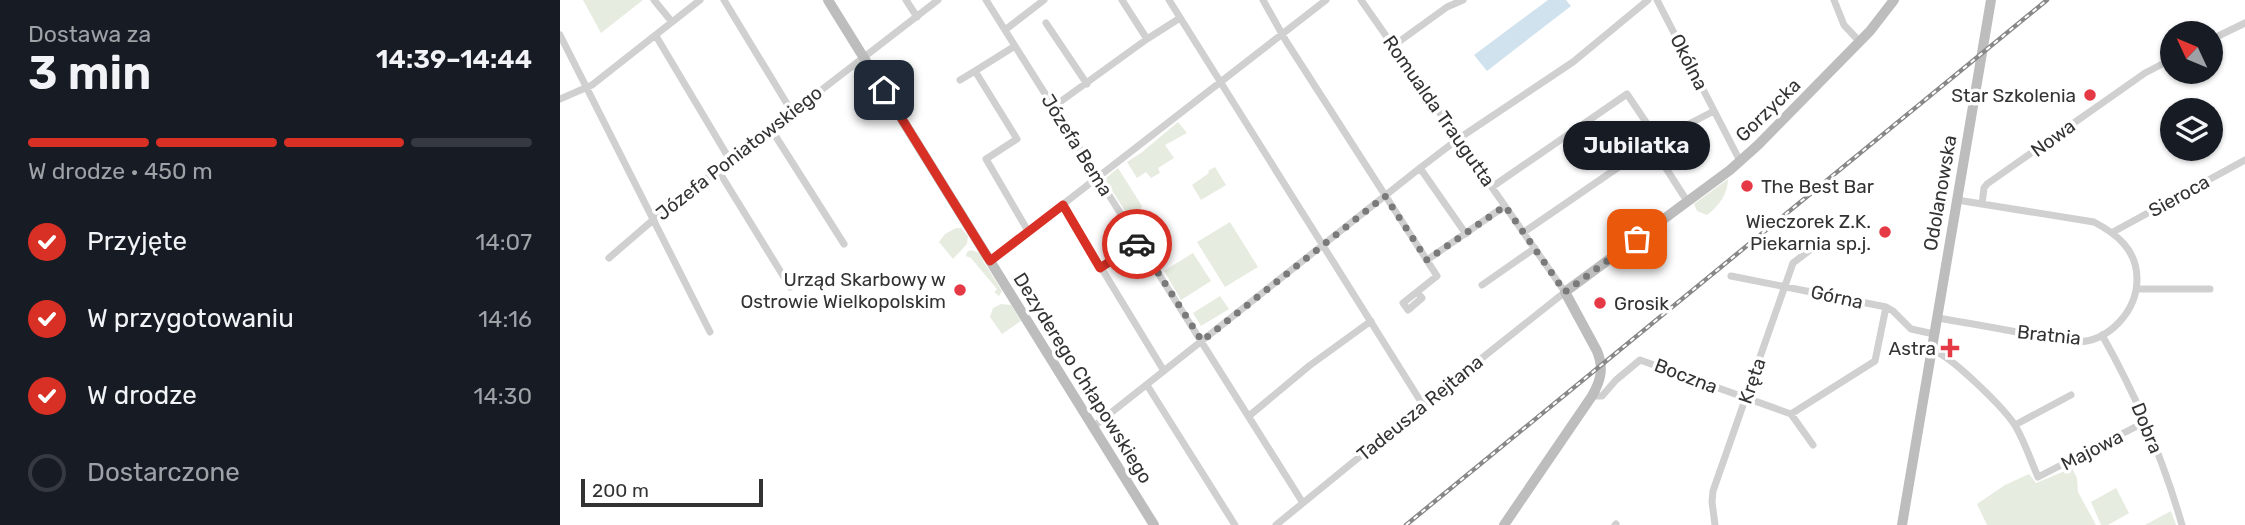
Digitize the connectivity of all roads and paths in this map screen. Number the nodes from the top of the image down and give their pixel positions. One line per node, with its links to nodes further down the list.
1 (654, 0): 22 (street)
2 (700, 0): 22 (street)
3 (724, 0): 44 (street)
4 (828, 0): 34 (street, Dezyderego Chłapowskiego)
5 (906, 0): 20 (street)
6 (938, 0): 20 (street, Józefa Poniatowskiego)
7 (986, 0): 25 (street, Józefa Bema)
8 (1044, 0): 25 (street)
9 (1122, 0): 30 (street)
10 (1169, 0): 21 (street)
11 (1263, 0): 26 (street)
12 (1326, 0): 26 (street)
13 (1361, 0): 33 (street, Romualda Traugutta)
14 (1463, 0): 33 (street)
15 (1648, 0): 46 (street)
16 (1657, 0): 43 (street, Okólna)
17 (1834, 0): 31 (street)
18 (1894, 0): 31 (street, Gorzycka)
19 (1991, 0): 56 (street, Odolanowska)
20 (916, 17): 34 (street, Józefa Poniatowskiego)
21 (1180, 18): 30 (street); 38 (street)
22 (672, 22): 29 (street)
23 (1046, 23): 39 (street)
24 (2245, 23): 27 (street)
25 (1005, 30): 32 (street, Józefa Bema)
26 (1283, 34): 38 (street); 55 (street)
27 (2223, 34)
28 (560, 36): 40 (street)
29 (656, 36): 40 (street); 48 (street)
30 (1147, 40): 39 (street)
31 (1860, 42): 50 (street, Gorzycka)
32 (1015, 46): 36 (street); 42 (street, Józefa Bema)
33 (1393, 46): 46 (street, Romualda Traugutta)
34 (863, 58): 44 (street, Józefa Poniatowskiego); 73 (street, Dezyderego Chłapowskiego)
35 (2160, 66): 58 (street, Nowa)
36 (975, 71): 37 (street); 62 (street)
37 (960, 80)
38 (1220, 82): 53 (street); 68 (street)
39 (1087, 84): 42 (street)
40 (587, 88): 41 (street); 61 (street)
41 (560, 99)
42 (1053, 107): 53 (street, Józefa Bema)
43 (1714, 111): 47 (street); 50 (street, Okólna)
44 (792, 113): 45 (street, Józefa Poniatowskiego)
45 (771, 129): 48 (street, Józefa Poniatowskiego); 67 (street)
46 (1458, 139): 51 (street); 54 (street, Romualda Traugutta)
47 (1655, 143): 54 (street); 57 (street); 63 (street)
48 (730, 160): 52 (street, Józefa Poniatowskiego)
49 (2245, 160): 64 (street, Sieroca)
50 (1740, 162): 57 (street, Gorzycka)
51 (1420, 168): 55 (street); 65 (street)
52 (718, 170): 61 (street, Józefa Poniatowskiego); 78 (street)
53 (1098, 177): 59 (street); 66 (street, Józefa Bema)
54 (1492, 187): 60 (street, Romualda Traugutta)
55 (1385, 196): 68 (street); 72 (street)
56 (1957, 200): 58 (street); 84 (street, Odolanowska)
57 (1688, 201): 82 (street, Gorzycka)
58 (1982, 204): 64 (street)
59 (1063, 205): 62 (street); 74 (street)
60 (1505, 206): 63 (street, Romualda Traugutta); 65 (street)
61 (653, 220): 71 (street, Józefa Poniatowskiego); 86 (street)
62 (1028, 231): 73 (street)
63 (1524, 232): 70 (street, Romualda Traugutta)
64 (2113, 232): 79 (street)
65 (1465, 234): 72 (street)
66 (1139, 243): 74 (street); 89 (street, Józefa Bema)
67 (844, 244)
68 (1323, 246): 85 (street); 89 (street)
69 (1814, 247): 77 (street, Kręta)
70 (1535, 248): 76 (street); 82 (street, Romualda Traugutta)
71 (609, 258)
72 (1427, 260): 81 (street)
73 (990, 261): 101 (street, Dezyderego Chłapowskiego)
74 (1100, 268): 91 (street)
75 (1731, 276): 77 (street, Górna)
76 (1482, 285)
77 (1785, 286): 83 (street, Górna); 95 (street, Kręta)
78 (790, 287)
79 (2137, 289): 80 (street); 88 (street, Bratnia)
80 (2210, 289)
81 (1417, 292)
82 (1565, 292): 94 (street); 96 (street, Tadeusza Rejtana)
83 (1886, 307): 87 (street, Górna); 97 (street)
84 (1937, 318): 87 (street, Odolanowska); 88 (street, Bratnia)
85 (1371, 321): 96 (street); 98 (street)
86 (710, 332)
87 (1934, 334): 90 (street, Odolanowska)
88 (2102, 335): 99 (street, Dobra)
89 (1202, 341): 91 (street); 98 (street, Józefa Bema)
90 (1931, 350): 100 (street); 109 (street, Odolanowska)
91 (1164, 371): 92 (street)
92 (1147, 385): 101 (street); 105 (street)
93 (2071, 395): 100 (street)
94 (1592, 396): 95 (street, Boczna); 107 (street)
95 (1746, 399): 97 (street, Boczna); 108 (street, Kręta)
96 (1423, 405): 103 (street, Tadeusza Rejtana)
97 (1791, 414): 102 (street)
98 (1249, 416): 103 (street, Józefa Bema)
99 (2145, 422): 100 (street, Majowa); 110 (street, Dobra)
100 (2015, 425)
101 (1093, 427): 104 (street, Dezyderego Chłapowskiego)
102 (1813, 445)
103 (1303, 503): 106 (street, Tadeusza Rejtana)
104 (1154, 525)
105 (1235, 525)
106 (1276, 525)
107 (1504, 525)
108 (1715, 525)
109 (1902, 525)
110 (2182, 525)

